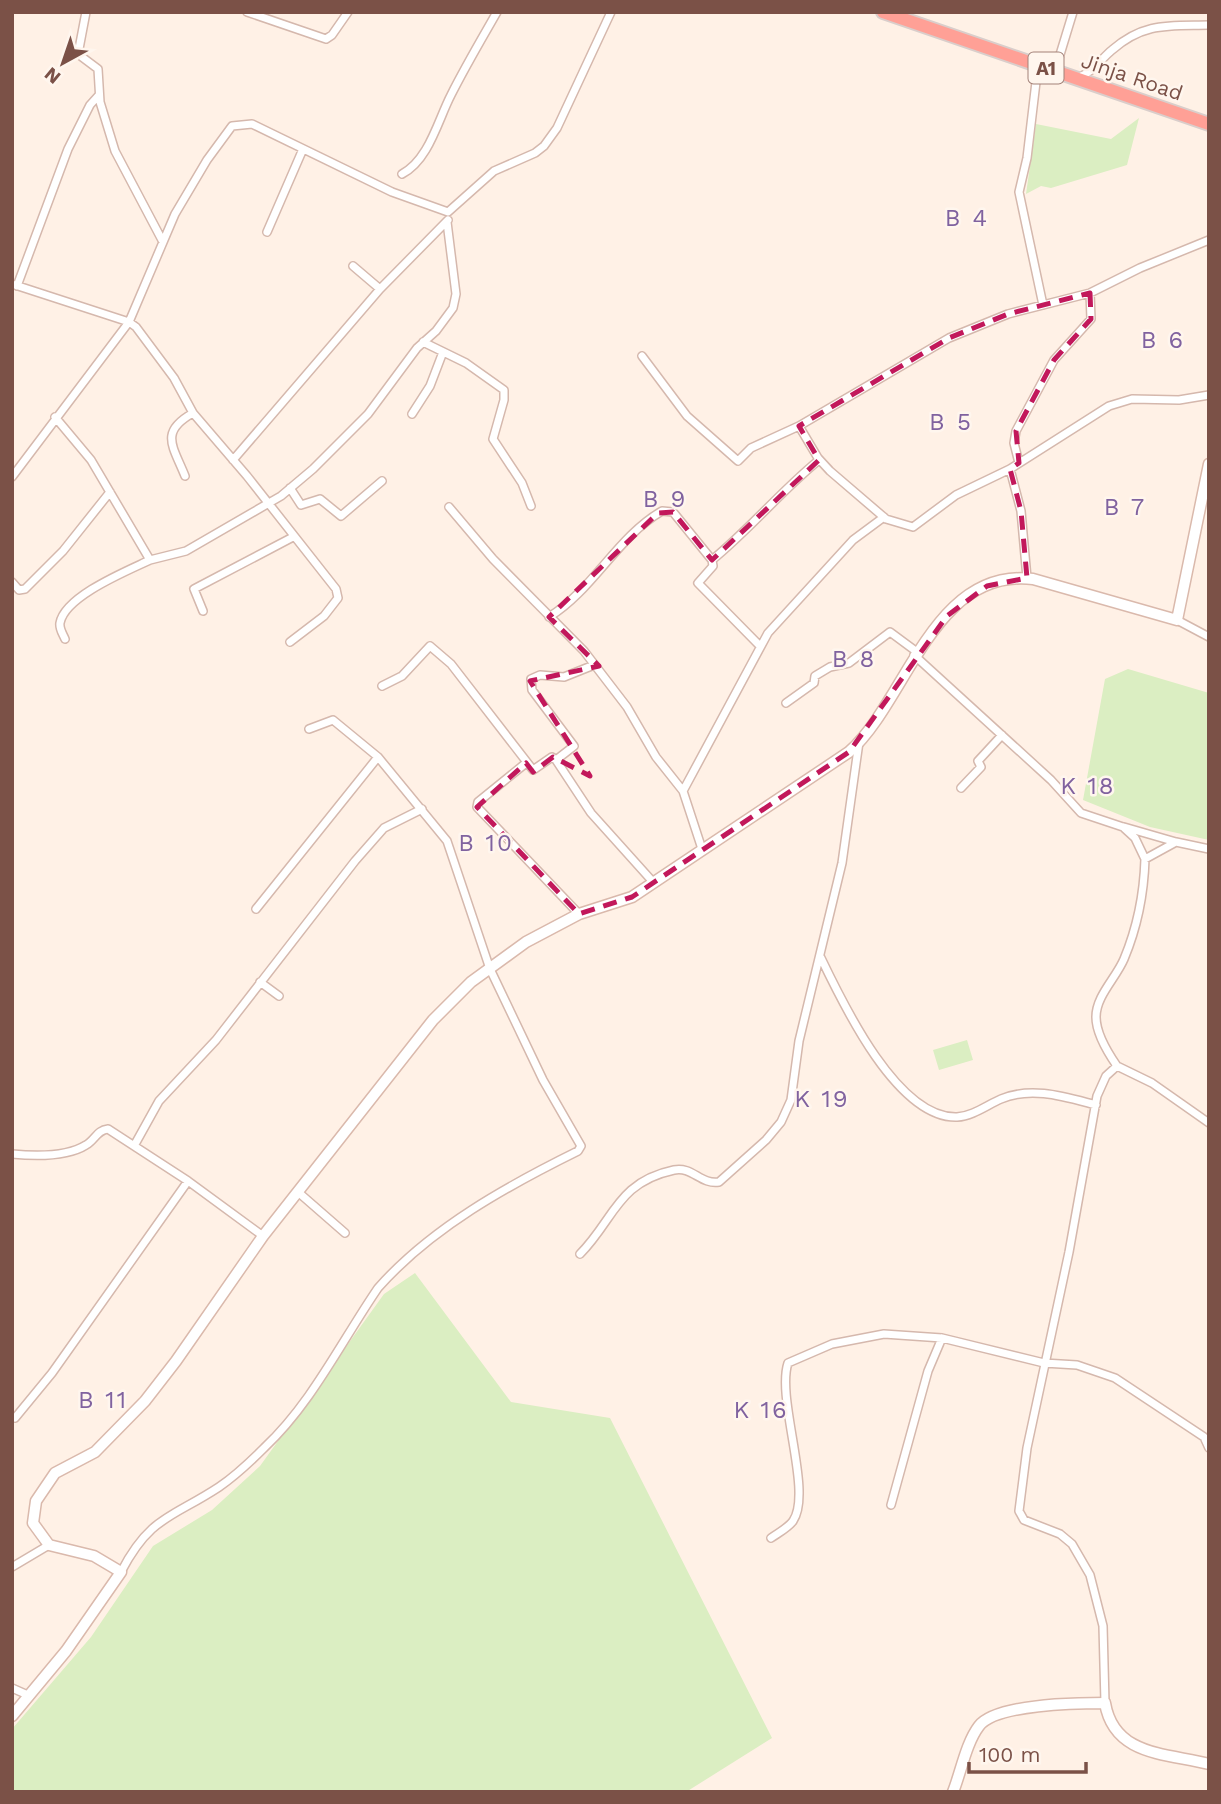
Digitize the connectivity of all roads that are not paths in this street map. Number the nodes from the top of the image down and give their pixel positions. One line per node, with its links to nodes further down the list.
1 (86, 12): 12 (street)
2 (247, 12): 3 (street)
3 (348, 12)
4 (496, 12): 15 (street)
5 (611, 12): 16 (street)
6 (883, 12): 9 (highway, Jinja Road / A1)
7 (1073, 12): 10 (street)
8 (1209, 26): 11 (street)
9 (1038, 65): 10 (highway, Jinja Road / A1); 25 (street)
10 (1055, 71): 11 (highway, Jinja Road / A1)
11 (1075, 78): 13 (highway, Jinja Road / A1)
12 (99, 95): 19 (street); 22 (street)
13 (1209, 124)
14 (303, 149): 16 (street); 18 (street); 19 (street)
15 (402, 174)
16 (449, 212): 17 (street)
17 (447, 222): 23 (street); 27 (street)
18 (267, 232)
19 (162, 240): 26 (street)
20 (1209, 240): 24 (street)
21 (353, 266): 23 (street)
22 (14, 285): 26 (street)
23 (380, 289): 35 (street)
24 (1090, 293): 25 (street); 37 (street)
25 (1043, 305): 34 (street)
26 (129, 322): 31 (street); 33 (street)
27 (423, 342): 28 (street); 43 (street)
28 (443, 352): 32 (street); 46 (street)
29 (642, 356): 34 (street)
30 (1209, 395): 37 (street)
31 (193, 413): 35 (street); 40 (street)
32 (412, 414)
33 (55, 417): 41 (street); 44 (street)
34 (799, 426): 36 (street)
35 (233, 460): 45 (street)
36 (819, 460): 48 (street); 51 (street)
37 (1019, 463): 39 (street)
38 (1209, 464): 56 (street)
39 (1010, 469): 48 (street); 52 (street)
40 (185, 476)
41 (12, 477)
42 (382, 481): 43 (street)
43 (290, 488): 45 (street)
44 (110, 492): 50 (street); 53 (street)
45 (268, 504): 49 (street); 50 (street)
46 (531, 506)
47 (449, 507): 55 (street)
48 (884, 517): 60 (street)
49 (293, 537): 54 (street); 59 (street)
50 (150, 560): 58 (street)
51 (712, 560): 55 (street); 60 (street)
52 (1027, 578): 56 (street); 61 (street)
53 (12, 582)
54 (203, 611)
55 (549, 617): 62 (street)
56 (1177, 620): 57 (street)
57 (1209, 637)
58 (65, 639)
59 (290, 642)
60 (760, 646): 72 (street)
61 (915, 653): 64 (street); 66 (street); 67 (street)
62 (594, 665): 69 (street); 72 (street)
63 (382, 686): 70 (street)
64 (786, 703)
65 (309, 729): 68 (street)
66 (1002, 735): 71 (street); 74 (street)
67 (859, 742): 76 (street); 82 (street)
68 (378, 757): 73 (street); 80 (street)
69 (556, 760): 70 (street); 79 (street)
70 (526, 763): 81 (street)
71 (961, 788)
72 (683, 791): 76 (street)
73 (422, 809): 83 (street); 84 (street)
74 (1123, 827): 75 (street); 78 (street)
75 (1176, 842): 77 (street); 78 (street)
76 (702, 849): 79 (street)
77 (1209, 849)
78 (1145, 859): 86 (street)
79 (653, 882): 81 (street)
80 (256, 909)
81 (579, 914): 83 (street)
82 (819, 956): 87 (street); 95 (street)
83 (490, 969): 92 (street); 105 (street)
84 (260, 982): 85 (street); 89 (street)
85 (279, 996)
86 (1117, 1066): 87 (street); 88 (street)
87 (1096, 1105): 97 (street)
88 (1209, 1123)
89 (134, 1146): 90 (street); 91 (street)
90 (12, 1154)
91 (188, 1181): 94 (street); 98 (street)
92 (298, 1192): 93 (street); 94 (street)
93 (345, 1233)
94 (262, 1236): 103 (street)
95 (580, 1254)
96 (942, 1338): 97 (street); 101 (street); 102 (street)
97 (1044, 1363): 99 (street); 108 (street)
98 (15, 1418)
99 (1206, 1436): 100 (street)
100 (1209, 1448)
101 (891, 1505)
102 (771, 1538)
103 (49, 1545): 104 (street); 105 (street)
104 (12, 1567)
105 (121, 1572): 107 (street)
106 (12, 1688): 107 (street)
107 (30, 1696): 109 (street)
108 (1105, 1703): 110 (street); 111 (street)
109 (12, 1716)
110 (1209, 1764)
111 (953, 1792)

